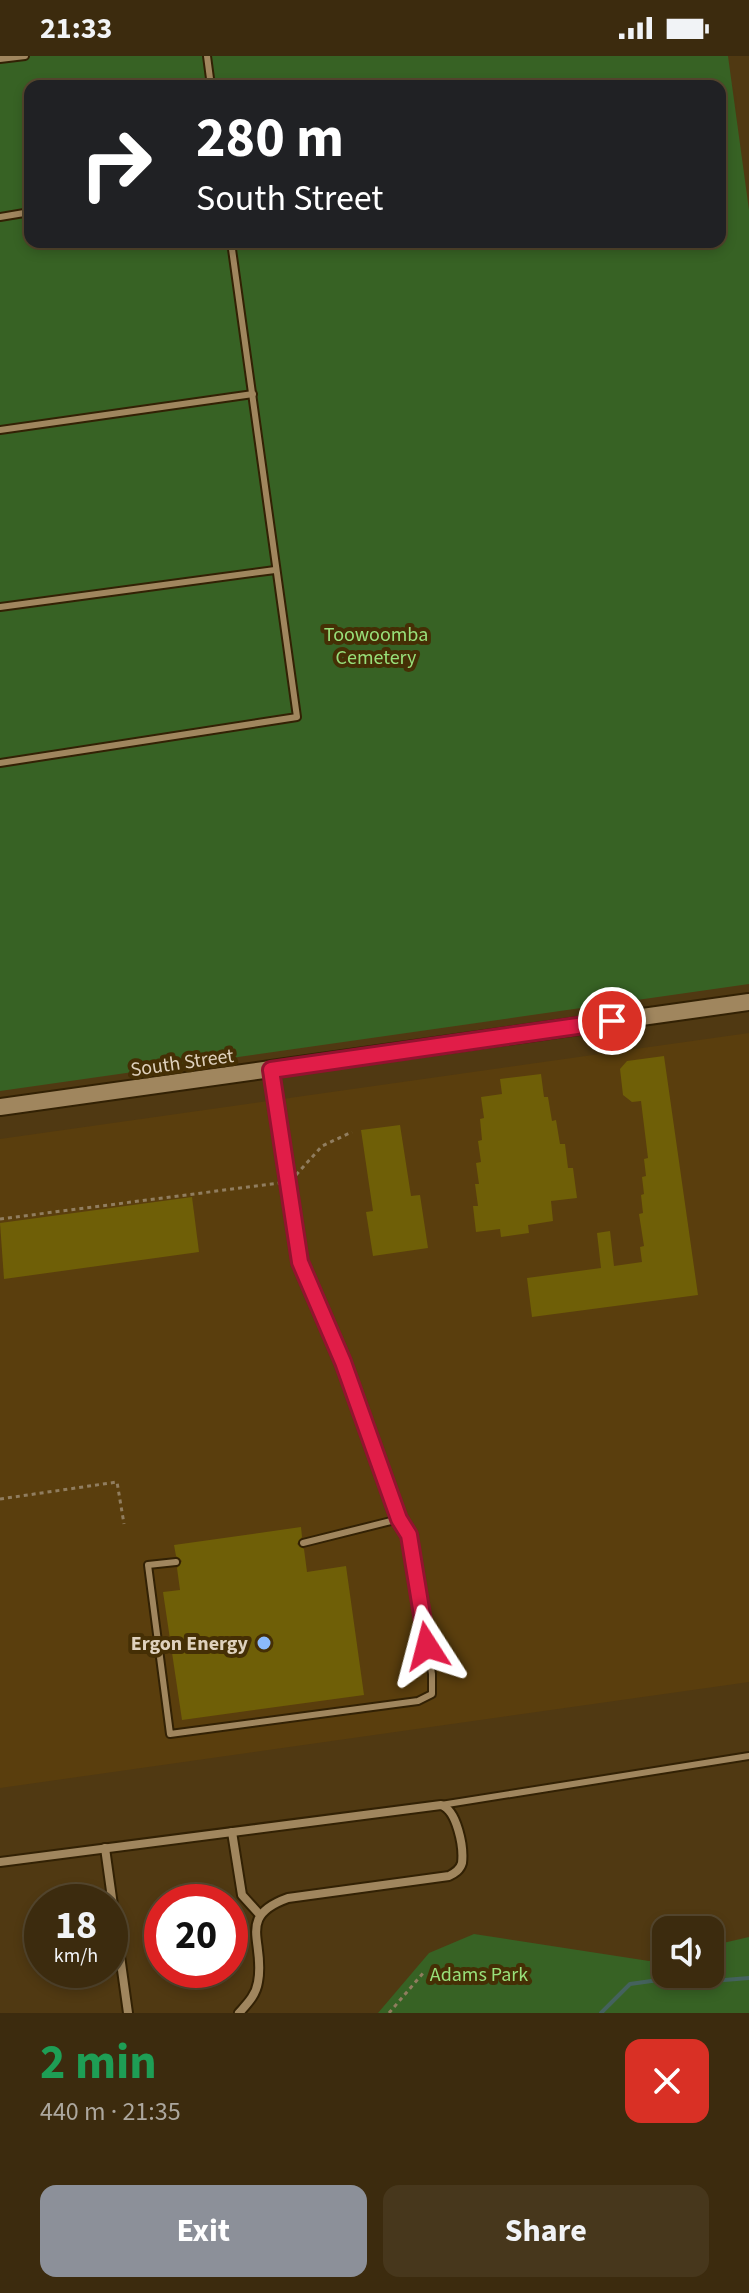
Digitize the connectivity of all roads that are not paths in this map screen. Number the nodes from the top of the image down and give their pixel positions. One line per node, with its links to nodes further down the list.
1 (25, 56): 3 (lane)
2 (207, 56): 4 (lane)
3 (0, 59)
4 (210, 80)
5 (24, 213): 6 (lane)
6 (0, 217)
7 (232, 248): 8 (lane)
8 (253, 394): 9 (lane); 10 (lane)
9 (0, 430)
10 (275, 570): 11 (lane); 12 (lane)
11 (0, 607)
12 (0, 763)
13 (749, 1002): 14 (street, South Street)
14 (271, 1070): 15 (street, South Street); 16 (lane)
15 (0, 1107)
16 (399, 1519): 17 (lane); 18 (lane)
17 (303, 1543)
18 (176, 1562)
19 (749, 1756): 20 (lane)
20 (441, 1805): 21 (street); 24 (street)
21 (232, 1832): 22 (street); 24 (street)
22 (105, 1848): 23 (street); 25 (street)
23 (0, 1862)
24 (260, 1915): 26 (street)
25 (128, 2013)
26 (239, 2013)

